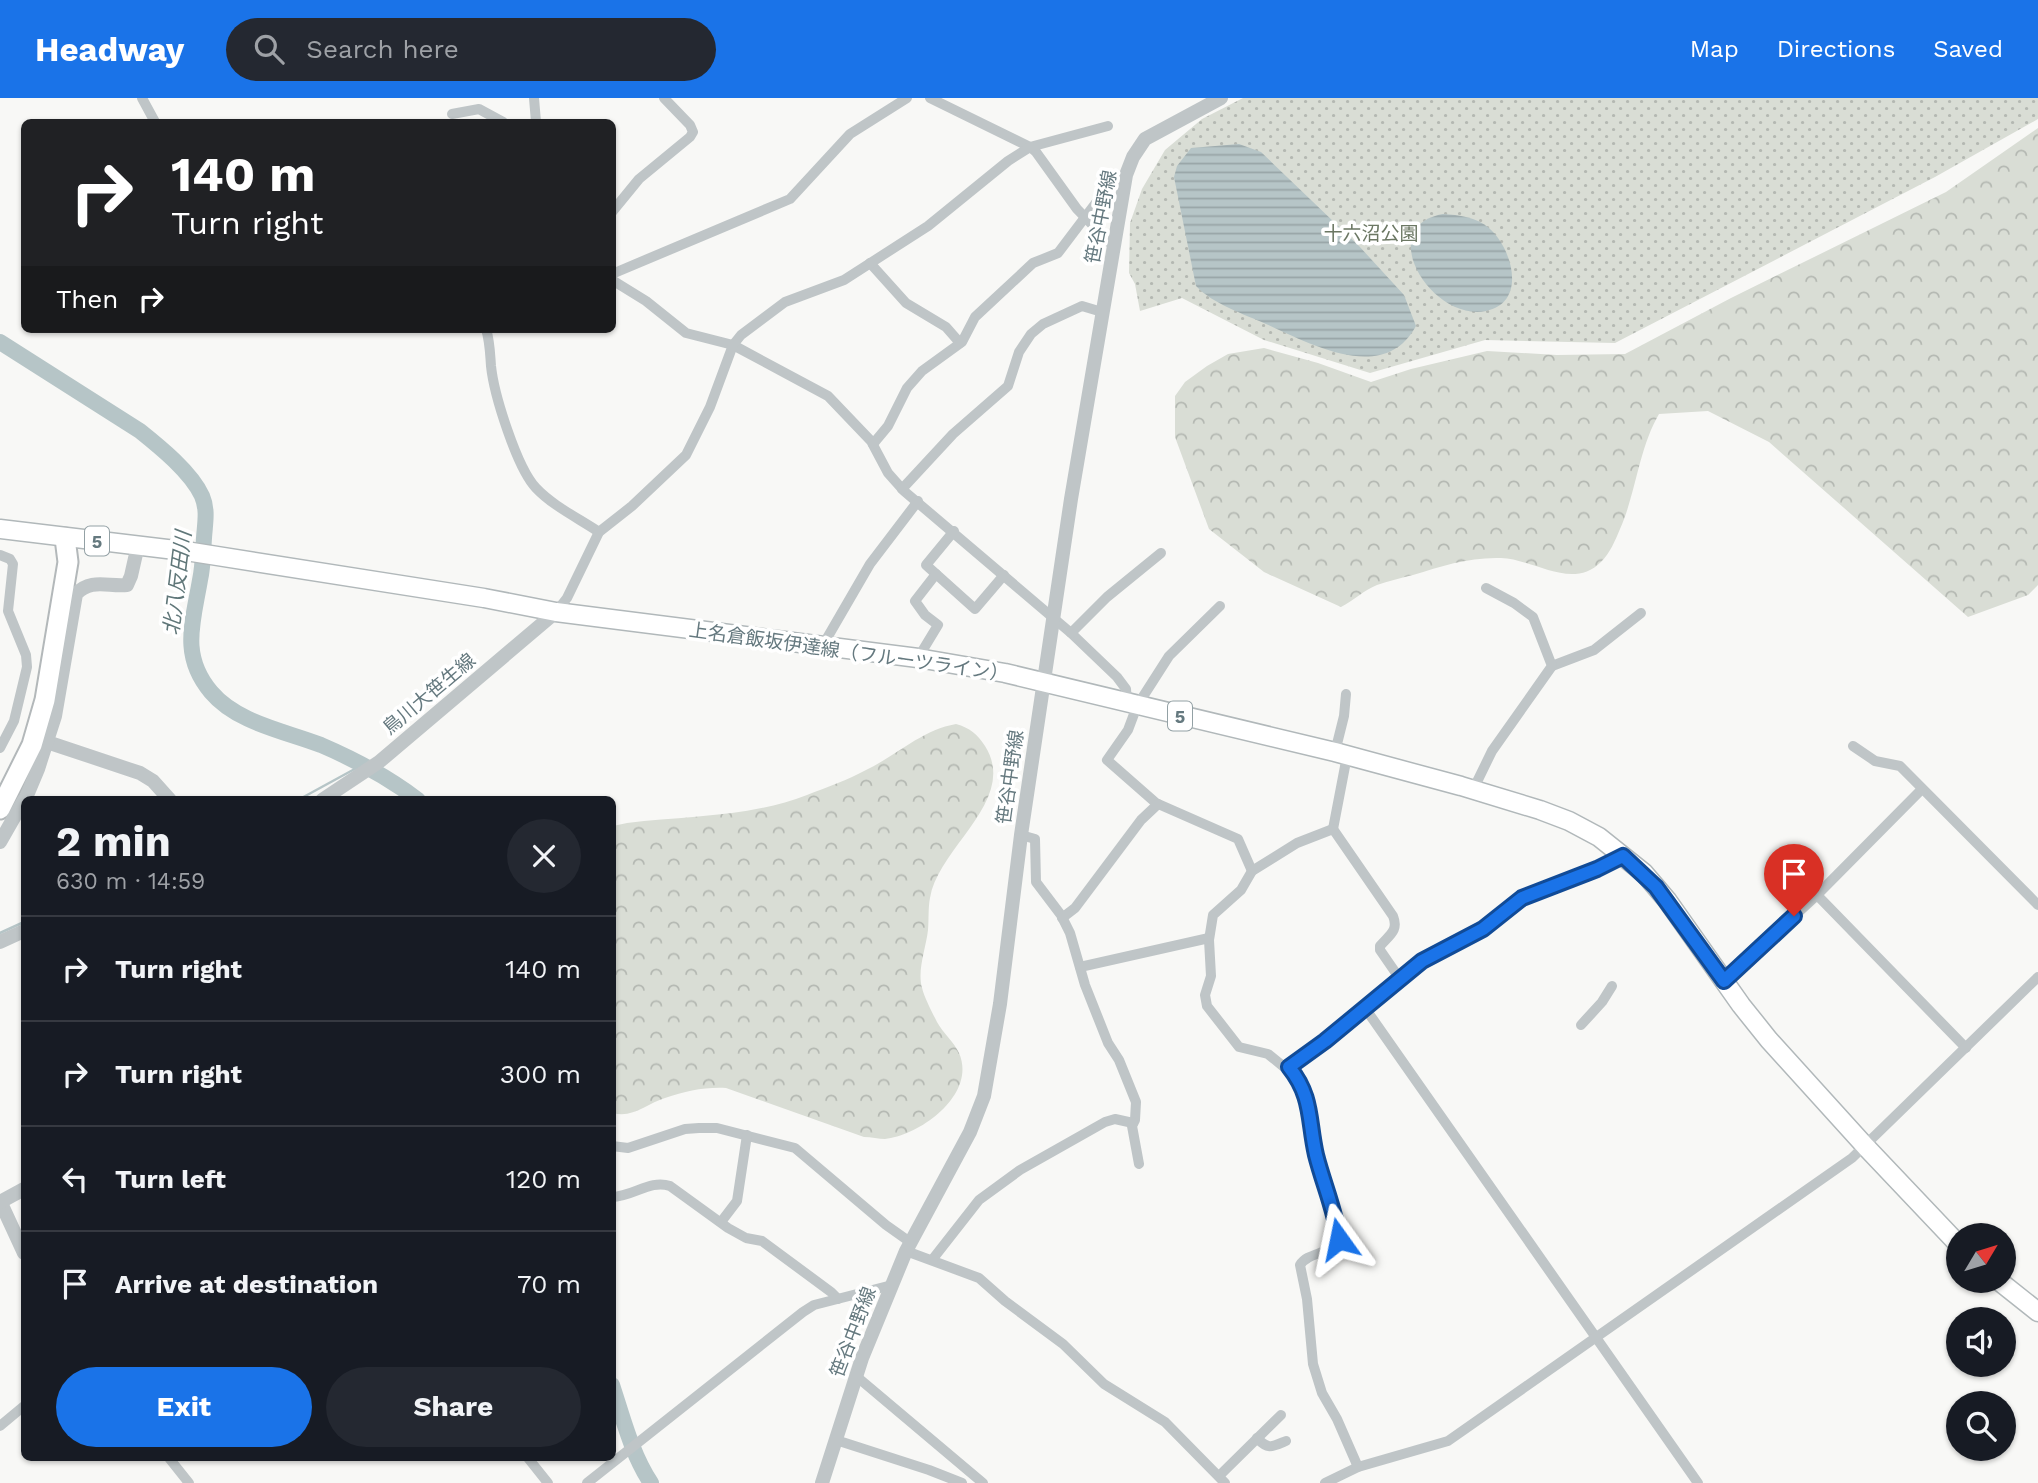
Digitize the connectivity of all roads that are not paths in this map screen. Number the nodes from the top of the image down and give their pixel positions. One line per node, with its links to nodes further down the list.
1 (142, 98): 8 (street)
2 (534, 98): 10 (street)
3 (664, 98): 14 (street)
4 (907, 98): 18 (street)
5 (930, 98): 12 (street)
6 (1221, 98): 13 (street, 笹谷中野線)
7 (452, 114): 9 (street)
8 (153, 119)
9 (497, 119)
10 (536, 119)
11 (1108, 126): 12 (street)
12 (1030, 147): 15 (street); 17 (street)
13 (1126, 177): 15 (street); 16 (street, 笹谷中野線)
14 (616, 207)
15 (1083, 217): 16 (street); 22 (street)
16 (1115, 248): 20 (street, 笹谷中野線)
17 (870, 263): 22 (street); 23 (street)
18 (616, 272)
19 (616, 282): 23 (street)
20 (1102, 312): 25 (street); 40 (street, 笹谷中野線)
21 (487, 333): 29 (street)
22 (960, 343): 24 (street)
23 (733, 345): 24 (street); 29 (street)
24 (873, 444): 25 (street)
25 (902, 489): 26 (street)
26 (918, 501): 28 (street); 42 (street)
27 (0, 529): 30 (main road, 上名倉飯坂伊達線（フルーツライン） / 5)
28 (954, 531): 34 (street); 35 (street)
29 (598, 532): 38 (street)
30 (65, 538): 31 (main road, 上名倉飯坂伊達線（フルーツライン） / 5); 52 (highway); 60 (highway)
31 (138, 545): 38 (main road, 上名倉飯坂伊達線（フルーツライン） / 5); 48 (street)
32 (1161, 553): 41 (street)
33 (0, 555): 50 (street)
34 (936, 575): 35 (street); 43 (street)
35 (1004, 575): 40 (street)
36 (1486, 588): 44 (street)
37 (1220, 606): 47 (street)
38 (556, 612): 42 (main road, 上名倉飯坂伊達線（フルーツライン） / 5); 57 (street, 鳥川大笹生線)
39 (1641, 613): 44 (street)
40 (1054, 617): 41 (street); 45 (street, 笹谷中野線)
41 (1072, 633): 47 (street)
42 (823, 645): 43 (main road, 上名倉飯坂伊達線（フルーツライン） / 5)
43 (918, 658): 45 (main road, 上名倉飯坂伊達線（フルーツライン） / 5)
44 (1552, 666): 54 (street)
45 (1044, 681): 47 (main road, 上名倉飯坂伊達線（フルーツライン） / 5); 62 (street, 笹谷中野線)
46 (1346, 694): 51 (street)
47 (1132, 704): 51 (main road, 上名倉飯坂伊達線（フルーツライン） / 5); 58 (street)
48 (47, 742): 55 (street); 56 (street)
49 (1853, 746): 53 (street)
50 (0, 748)
51 (1341, 754): 54 (main road, 上名倉飯坂伊達線（フルーツライン） / 5); 61 (street)
52 (0, 787)
53 (1922, 789): 66 (street); 67 (street)
54 (1473, 790): 64 (main road, 上名倉飯坂伊達線（フルーツライン） / 5)
55 (27, 796)
56 (166, 796)
57 (328, 796)
58 (1157, 804): 65 (street); 68 (street)
59 (21, 807): 63 (street)
60 (0, 809)
61 (1333, 829): 65 (street); 74 (street)
62 (1021, 835): 68 (street); 92 (street, 笹谷中野線)
63 (0, 842)
64 (1623, 856): 74 (street); 75 (main road, 上名倉飯坂伊達線（フルーツライン） / 5)
65 (1252, 871): 70 (street)
66 (1817, 895): 75 (street); 79 (street)
67 (2038, 905)
68 (1062, 918): 72 (street)
69 (21, 932): 71 (street)
70 (1209, 938): 72 (street); 80 (street)
71 (0, 943)
72 (1080, 967): 81 (street)
73 (2038, 977): 79 (street)
74 (1400, 979): 77 (street)
75 (1724, 981): 84 (main road, 上名倉飯坂伊達線（フルーツライン） / 5)
76 (1612, 986): 78 (street)
77 (1365, 1008): 80 (street); 98 (street)
78 (1581, 1025)
79 (1966, 1048): 84 (street)
80 (1289, 1067): 110 (street)
81 (1133, 1123): 85 (street); 93 (street)
82 (747, 1135): 83 (street); 89 (street); 92 (street)
83 (616, 1146)
84 (1866, 1147): 90 (main road, 上名倉飯坂伊達線（フルーツライン） / 5); 98 (street)
85 (1139, 1164)
86 (21, 1190): 88 (street)
87 (616, 1196): 89 (street)
88 (0, 1201): 91 (street)
89 (721, 1223): 96 (street)
90 (1946, 1231)
91 (21, 1246)
92 (908, 1246): 93 (street); 94 (street, 笹谷中野線)
93 (932, 1260): 111 (street)
94 (892, 1285): 96 (street); 99 (street, 笹谷中野線)
95 (2014, 1293): 97 (main road)
96 (838, 1299): 106 (street)
97 (2038, 1312)
98 (1596, 1338): 110 (street); 119 (street)
99 (856, 1376): 104 (street, 笹谷中野線); 117 (street)
100 (21, 1408): 102 (street)
101 (1281, 1415): 103 (street)
102 (0, 1426)
103 (1258, 1438): 105 (street); 111 (street)
104 (836, 1440): 115 (street, 笹谷中野線); 116 (street)
105 (1286, 1441)
106 (616, 1460)
107 (171, 1461): 112 (street)
108 (530, 1461): 113 (street)
109 (615, 1461): 114 (street)
110 (1358, 1467): 118 (street)
111 (1222, 1480)
112 (189, 1483)
113 (548, 1483)
114 (587, 1483)
115 (822, 1483)
116 (962, 1483)
117 (983, 1483)
118 (1325, 1483)
119 (1698, 1483)

